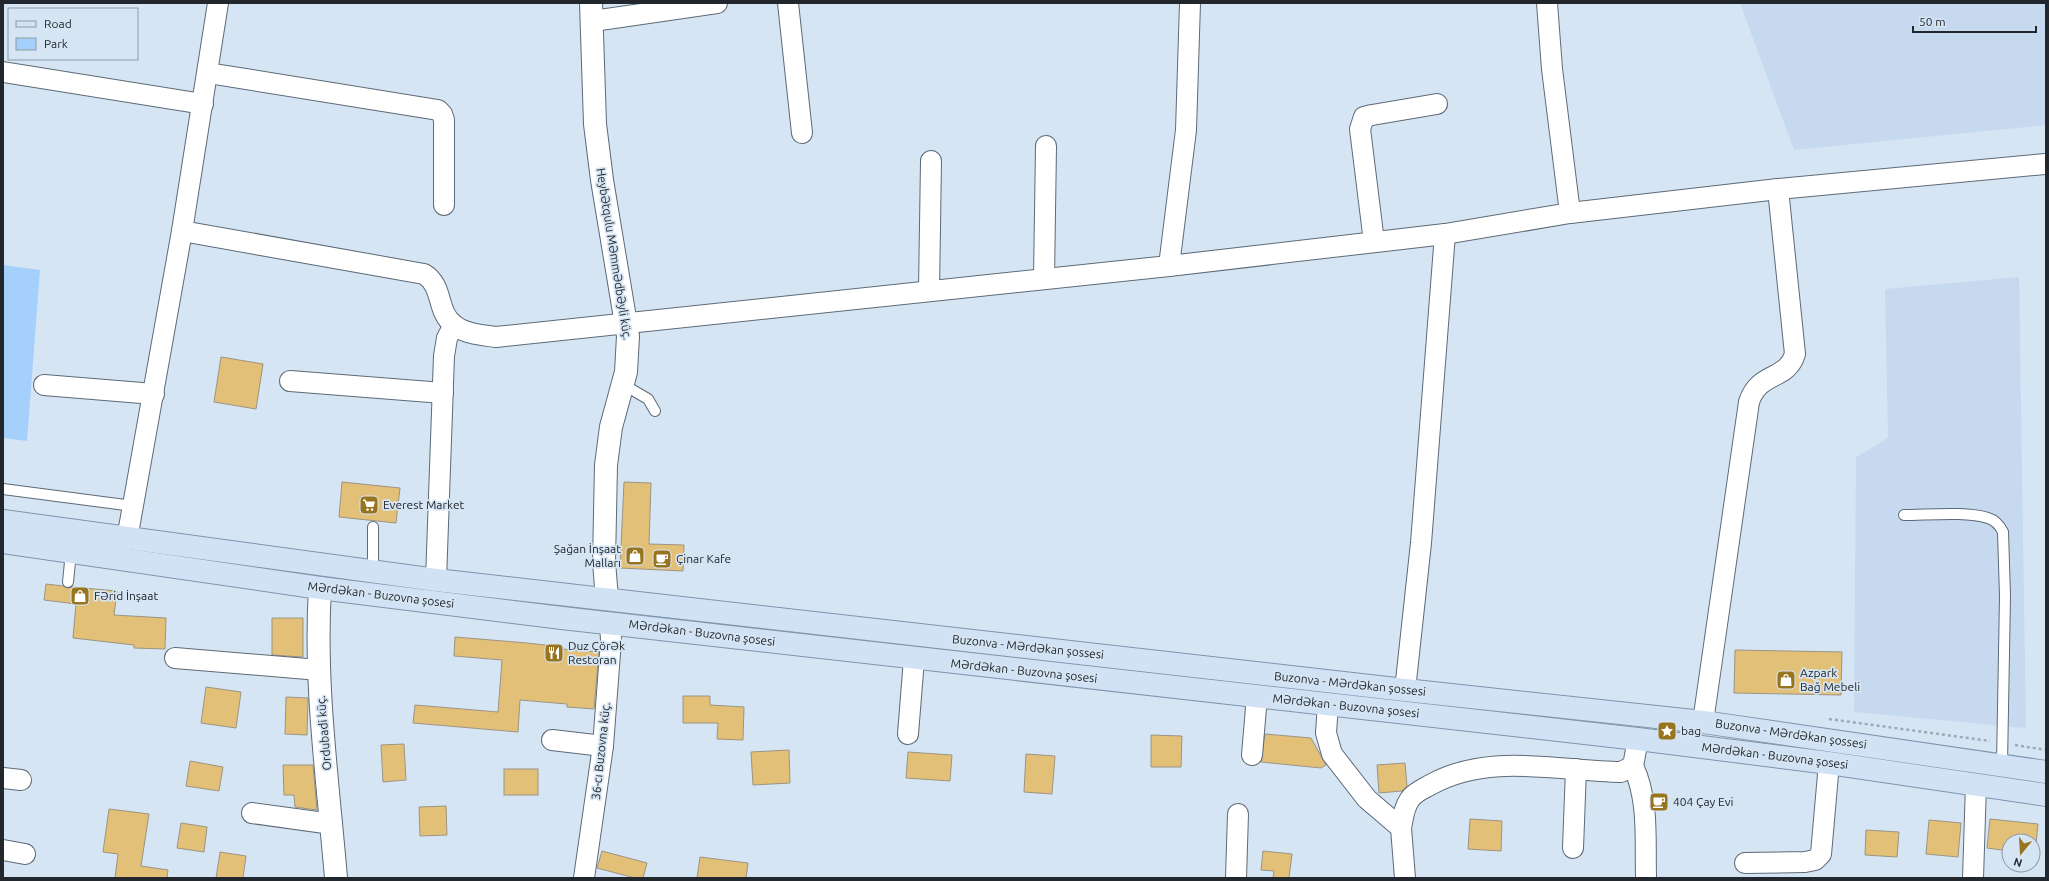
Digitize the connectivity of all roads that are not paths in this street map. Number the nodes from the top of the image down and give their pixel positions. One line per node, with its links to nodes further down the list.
1 (218, 3): 8 (street)
2 (717, 3): 6 (street)
3 (788, 3): 11 (street)
4 (1190, 3): 21 (street)
5 (1547, 3): 17 (street)
6 (592, 12): 24 (street, Heybətqulu Məmmədbəyli küç.)
7 (3, 72): 9 (street)
8 (208, 73): 9 (street); 16 (street)
9 (203, 104): 18 (street)
10 (1437, 104): 20 (street)
11 (802, 133)
12 (1046, 146): 22 (street)
13 (931, 161): 23 (street)
14 (2045, 164): 15 (street)
15 (1778, 189): 17 (street); 53 (street)
16 (444, 205)
17 (1570, 213): 19 (street)
18 (182, 231): 25 (street); 30 (street)
19 (1446, 234): 20 (street); 50 (street)
20 (1374, 242): 21 (street)
21 (1170, 266): 22 (street)
22 (1044, 279): 23 (street)
23 (929, 290): 24 (street)
24 (626, 323): 25 (street); 28 (street, Heybətqulu Məmmədbəyli küç.)
25 (454, 325): 29 (street)
26 (290, 381): 29 (street)
27 (44, 385): 30 (street)
28 (624, 385): 31 (lane); 44 (street, Heybətqulu Məmmədbəyli küç.)
29 (443, 393): 41 (street)
30 (154, 394): 33 (street)
31 (654, 411)
32 (3, 489): 33 (lane)
33 (133, 506): 37 (street)
34 (1904, 515): 60 (lane)
35 (3, 521): 37 (main road, Mərdəkan - Buzovna şosesi)
36 (373, 527): 40 (lane)
37 (127, 539): 40 (main road, Mərdəkan - Buzovna şosesi)
38 (3, 542): 39 (main road, Mərdəkan - Buzovna şosesi)
39 (71, 552): 42 (lane); 43 (main road, Mərdəkan - Buzovna şosesi)
40 (373, 571): 41 (main road, Mərdəkan - Buzovna şosesi)
41 (436, 580): 44 (main road, Mərdəkan - Buzovna şosesi)
42 (68, 582)
43 (320, 588): 46 (main road, Mərdəkan - Buzovna şosesi); 49 (street, Ordubadi küç.)
44 (607, 599): 45 (main road, Mərdəkan - Buzovna şosesi); 46 (main road)
45 (652, 604): 50 (main road, Buzonva - Mərdəkan şossesi)
46 (610, 623): 48 (main road, Mərdəkan - Buzovna şosesi); 57 (street, 36-cı Buzovna küç.)
47 (175, 658): 49 (street)
48 (914, 659): 51 (main road, Mərdəkan - Buzovna şosesi); 54 (street)
49 (318, 670): 68 (street, Ordubadi küç.)
50 (1405, 690): 53 (main road, Buzonva - Mərdəkan şossesi)
51 (1257, 696): 52 (main road, Mərdəkan - Buzovna şosesi); 58 (street)
52 (1328, 704): 55 (main road, Mərdəkan - Buzovna şosesi); 69 (street)
53 (1703, 722): 60 (main road, Buzonva - Mərdəkan şossesi)
54 (908, 734)
55 (1638, 739): 59 (main road, Mərdəkan - Buzovna şosesi); 61 (street)
56 (552, 740): 57 (street)
57 (603, 746): 76 (street, 36-cı Buzovna küç.)
58 (1252, 755)
59 (1829, 763): 64 (main road, Mərdəkan - Buzovna şosesi); 73 (street)
60 (2002, 765): 63 (main road, Buzonva - Mərdəkan şossesi)
61 (1633, 766): 62 (street); 74 (street)
62 (1576, 769): 69 (street); 70 (street)
63 (2046, 772)
64 (1976, 784): 65 (main road, Mərdəkan - Buzovna şosesi); 79 (street)
65 (2046, 795)
66 (252, 813): 68 (street)
67 (1238, 814): 77 (street)
68 (332, 824): 75 (street, Ordubadi küç.)
69 (1401, 828): 78 (street)
70 (1573, 848)
71 (3, 850): 72 (street)
72 (25, 854)
73 (1746, 863)
74 (1646, 876)
75 (336, 878)
76 (584, 878)
77 (1236, 878)
78 (1405, 878)
79 (1974, 878)

